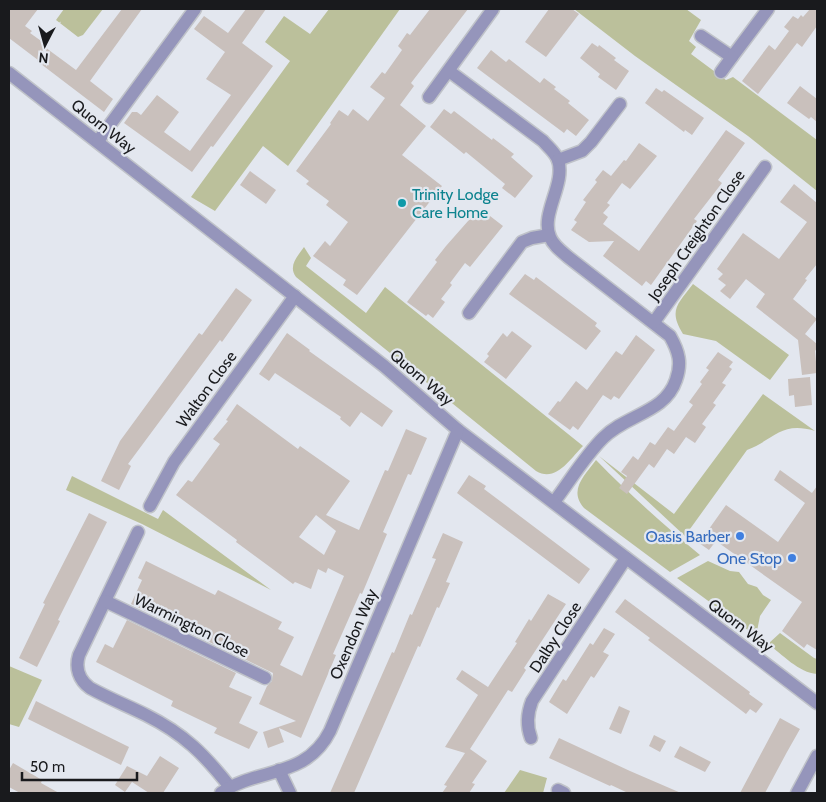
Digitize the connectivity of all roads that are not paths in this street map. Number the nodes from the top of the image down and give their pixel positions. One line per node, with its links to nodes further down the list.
1 (195, 9): 11 (street)
2 (493, 9): 6 (street)
3 (768, 9): 5 (street)
4 (701, 36): 5 (street)
5 (732, 57): 7 (street)
6 (449, 71): 9 (street); 12 (street)
7 (721, 72)
8 (9, 73): 11 (street, Quorn Way)
9 (429, 97)
10 (620, 104): 12 (street)
11 (98, 141): 15 (street, Quorn Way)
12 (558, 160): 14 (street)
13 (765, 166): 17 (street, Joseph Creighton Close)
14 (548, 235): 16 (street); 17 (street, Joseph Creighton Close)
15 (295, 296): 18 (street, Quorn Way); 20 (street, Walton Close)
16 (469, 313)
17 (654, 322): 19 (street, Joseph Creighton Close)
18 (458, 430): 19 (street, Quorn Way); 28 (street, Oxendon Way)
19 (554, 502): 22 (street, Quorn Way)
20 (150, 506)
21 (138, 532): 23 (street)
22 (626, 558): 25 (street, Quorn Way); 26 (street, Dalby Close)
23 (106, 601): 24 (street, Warmington Close); 29 (street)
24 (265, 678)
25 (817, 703)
26 (531, 738)
27 (817, 756): 31 (street)
28 (279, 770): 29 (street, Oxendon Way); 30 (street)
29 (225, 790)
30 (290, 793)
31 (797, 793)

